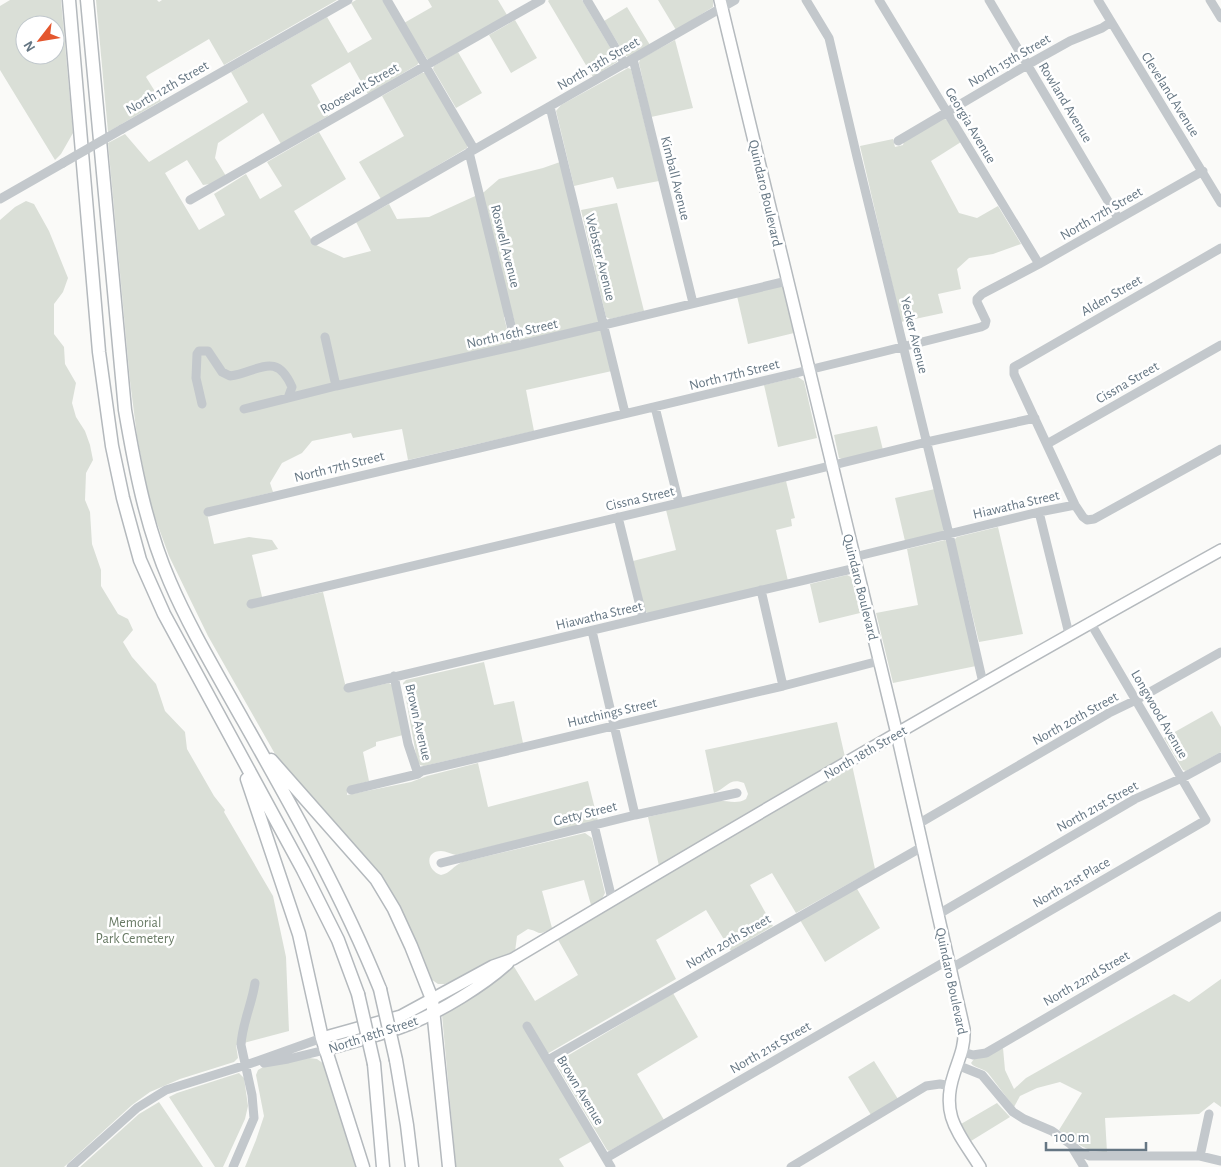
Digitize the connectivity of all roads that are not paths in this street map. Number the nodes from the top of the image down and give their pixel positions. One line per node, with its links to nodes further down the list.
1 (69, 0): 75 (highway)
2 (87, 0): 74 (highway)
3 (348, 0): 25 (street, North 12th Street, bridge)
4 (387, 0): 18 (street, Roswell Avenue)
5 (541, 0): 18 (street, Roosevelt Street)
6 (587, 0): 16 (street, Kimball Avenue)
7 (736, 0): 13 (street, North 13th Street)
8 (806, 0): 38 (street, Yecker Avenue)
9 (879, 0): 20 (street, Georgia Avenue)
10 (989, 0): 17 (street, Rowland Avenue)
11 (1098, 0): 15 (street, Cleveland Avenue)
12 (1210, 0): 14 (street)
13 (721, 4): 16 (street, North 13th Street); 32 (main road, Quindaro Boulevard)
14 (1221, 18)
15 (1111, 22): 17 (street, North 15th Street); 23 (street, Cleveland Avenue)
16 (629, 61): 19 (street, North 13th Street); 33 (street, Kimball Avenue)
17 (1027, 65): 20 (street, North 15th Street); 28 (street, Rowland Avenue)
18 (425, 66): 22 (street, Roswell Avenue); 26 (street, Roosevelt Street)
19 (550, 108): 22 (street, North 13th Street); 34 (street, Webster Avenue)
20 (946, 112): 21 (street, North 15th Street); 31 (street, Georgia Avenue)
21 (898, 141)
22 (472, 150): 29 (street, North 13th Street); 37 (street, Roswell Avenue)
23 (1202, 171): 24 (street, Cleveland Avenue); 28 (street, North 17th Street)
24 (1218, 193): 27 (street, Cleveland Avenue)
25 (0, 199)
26 (190, 200)
27 (1221, 203)
28 (1118, 218): 31 (street, North 17th Street)
29 (315, 241)
30 (1221, 248): 46 (street, Alden Street)
31 (1039, 264): 38 (street, North 17th Street)
32 (787, 281): 33 (street, North 16th Street); 39 (main road, Quindaro Boulevard)
33 (693, 303): 34 (street, North 16th Street)
34 (604, 325): 37 (street, North 16th Street); 45 (street, Webster Avenue)
35 (325, 338): 40 (street)
36 (1221, 345): 48 (street, Cissna Street)
37 (516, 346): 40 (street, North 16th Street)
38 (904, 347): 39 (street, North 17th Street); 47 (street, Yecker Avenue)
39 (808, 370): 43 (street, North 17th Street); 50 (main road, Quindaro Boulevard)
40 (336, 386): 41 (street, North 16th Street)
41 (288, 398): 42 (street); 44 (street, North 16th Street)
42 (202, 404)
43 (655, 407): 45 (street, North 17th Street); 51 (street)
44 (244, 409)
45 (626, 413): 53 (street, North 17th Street)
46 (1035, 418): 47 (street, Cissna Street); 48 (street)
47 (927, 442): 50 (street, Cissna Street); 56 (street, Yecker Avenue)
48 (1047, 444): 52 (street)
49 (1221, 449): 52 (street, Hiawatha Street)
50 (832, 466): 51 (street, Cissna Street); 58 (main road, Quindaro Boulevard)
51 (679, 503): 55 (street, Cissna Street)
52 (1075, 505): 54 (street, Hiawatha Street)
53 (208, 512)
54 (1039, 512): 56 (street, Hiawatha Street); 64 (street)
55 (618, 517): 60 (street, Cissna Street); 61 (street)
56 (949, 534): 58 (street, Hiawatha Street); 68 (street, Yecker Avenue)
57 (1221, 550): 62 (main road, North 18th Street)
58 (855, 562): 59 (street, Hiawatha Street); 66 (main road, Quindaro Boulevard)
59 (761, 590): 61 (street, Hiawatha Street); 69 (street)
60 (251, 604)
61 (643, 618): 63 (street, Hiawatha Street)
62 (1090, 622): 64 (main road, North 18th Street); 71 (street, Longwood Avenue)
63 (592, 631): 67 (street, Hiawatha Street); 72 (street)
64 (1069, 634): 68 (main road, North 18th Street)
65 (1221, 652): 71 (street, North 20th Street)
66 (879, 662): 69 (street, Hutchings Street); 73 (main road, Quindaro Boulevard)
67 (394, 676): 70 (street, Hiawatha Street); 77 (street, Brown Avenue)
68 (983, 683): 73 (main road, North 18th Street)
69 (783, 686): 72 (street, Hutchings Street)
70 (348, 688)
71 (1136, 700): 78 (street, Longwood Avenue); 83 (street, North 20th Street)
72 (614, 726): 77 (street, Hutchings Street); 81 (street)
73 (897, 734): 83 (main road, Quindaro Boulevard); 87 (main road, North 18th Street)
74 (253, 739): 92 (highway); 109 (highway, bridge)
75 (237, 749): 94 (highway); 108 (highway, bridge)
76 (1221, 756): 78 (street, North 21st Street)
77 (418, 774): 79 (street, Hutchings Street)
78 (1182, 778): 82 (street, Longwood Avenue); 88 (street, North 21st Street)
79 (351, 790)
80 (737, 793): 81 (street, Getty Street)
81 (635, 815): 84 (street, Getty Street)
82 (1206, 820): 90 (street, North 21st Place)
83 (918, 824): 85 (main road, Quindaro Boulevard)
84 (594, 825): 86 (street, Getty Street); 87 (street)
85 (922, 847): 88 (main road, Quindaro Boulevard); 96 (street, North 20th Street)
86 (441, 863)
87 (612, 899): 92 (main road, North 18th Street)
88 (938, 914): 90 (main road, Quindaro Boulevard)
89 (1221, 916): 95 (street, North 22nd Street)
90 (949, 965): 95 (main road, Quindaro Boulevard); 103 (street, North 21st Street)
91 (255, 983): 97 (street)
92 (433, 1006): 94 (main road, North 18th Street); 110 (highway)
93 (527, 1026): 96 (street, Brown Avenue)
94 (324, 1044): 97 (street, North 18th Street); 107 (highway)
95 (963, 1052): 98 (main road, Quindaro Boulevard)
96 (548, 1060): 103 (street, Brown Avenue)
97 (246, 1065): 105 (street, North 18th Street); 106 (street)
98 (957, 1065): 99 (main road, Quindaro Boulevard); 101 (street)
99 (950, 1086): 112 (street); 113 (main road, Quindaro Boulevard)
100 (1209, 1114): 102 (street)
101 (1070, 1142): 102 (street); 114 (street)
102 (1200, 1156): 104 (street)
103 (606, 1158): 111 (street, Brown Avenue)
104 (1221, 1161)
105 (71, 1167)
106 (233, 1167)
107 (364, 1167)
108 (383, 1167)
109 (412, 1167)
110 (449, 1167)
111 (611, 1167)
112 (790, 1167)
113 (980, 1167)
114 (1084, 1167)

